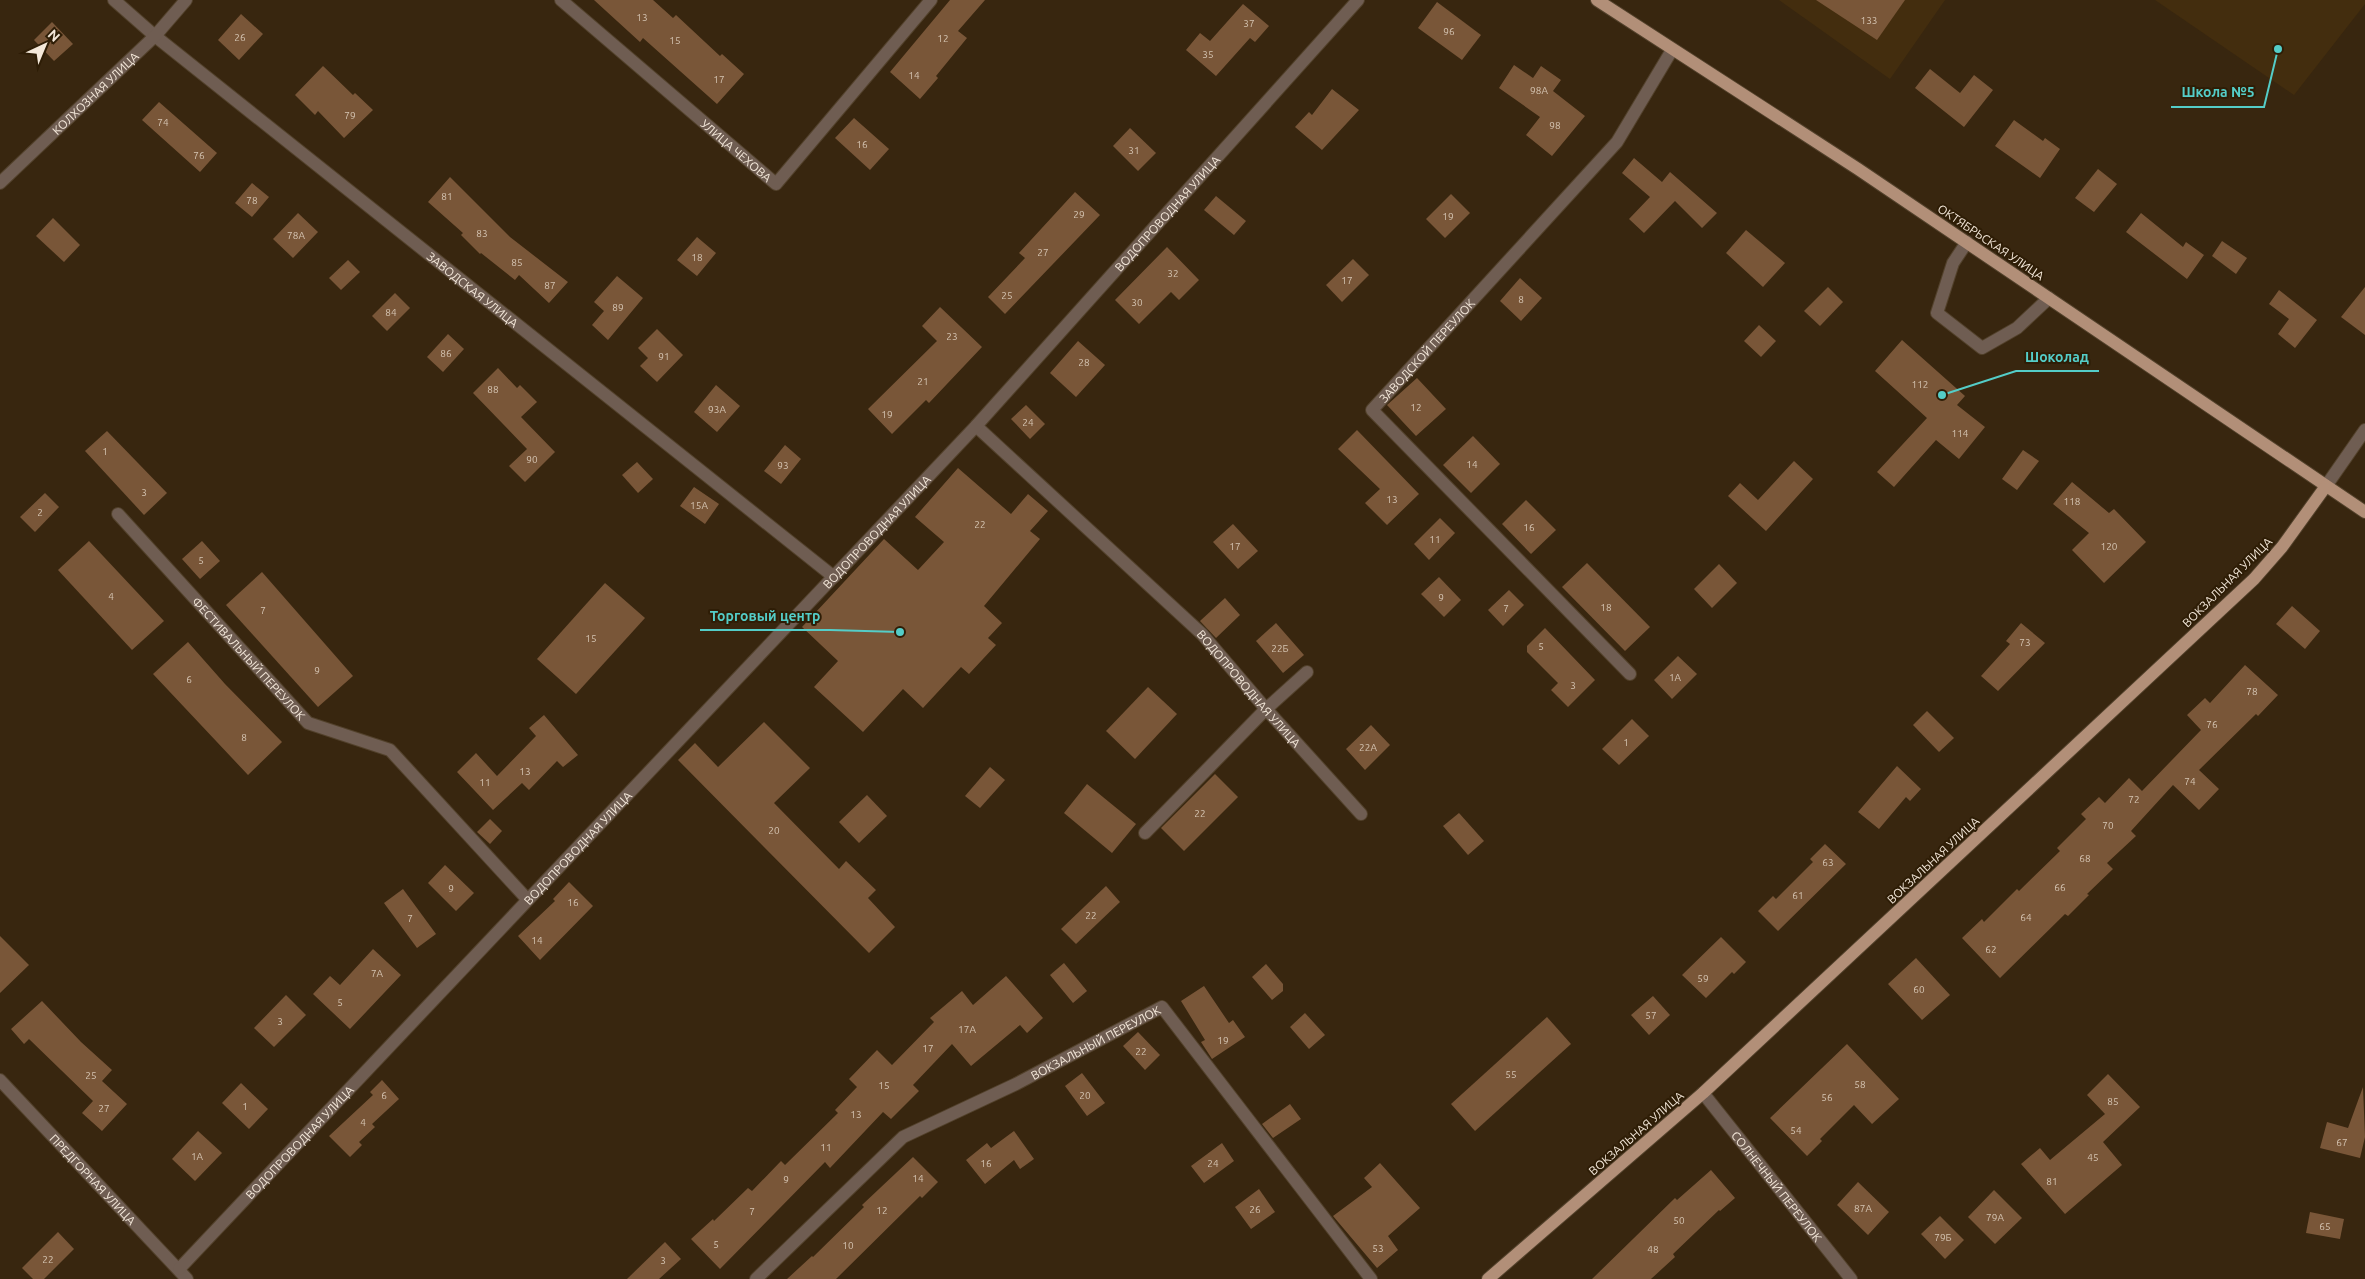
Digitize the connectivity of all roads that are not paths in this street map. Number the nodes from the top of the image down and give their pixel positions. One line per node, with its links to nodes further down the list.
1 (114, 0): 7 (street, ЗАВОДСКАЯ УЛИЦА)
2 (186, 0): 7 (street, КОЛХОЗНАЯ УЛИЦА)
3 (561, 0): 4 (street, УЛИЦА ЧЕХОВА)
4 (931, 0)
5 (1358, 0): 12 (street, ВОДОПРОВОДНАЯ УЛИЦА)
6 (1597, 0): 8 (main road, ОКТЯБРЬСКАЯ УЛИЦА)
7 (155, 36): 9 (street, КОЛХОЗНАЯ УЛИЦА); 17 (street, ЗАВОДСКАЯ УЛИЦА)
8 (1672, 50): 10 (main road, ОКТЯБРЬСКАЯ УЛИЦА); 19 (street, ЗАВОДСКОЙ ПЕРЕУЛОК)
9 (0, 183)
10 (1966, 242): 11 (main road, ОКТЯБРЬСКАЯ УЛИЦА); 11 (street)
11 (2049, 298): 14 (main road, ОКТЯБРЬСКАЯ УЛИЦА)
12 (976, 426): 17 (street, ВОДОПРОВОДНАЯ УЛИЦА); 20 (street, ВОДОПРОВОДНАЯ УЛИЦА)
13 (2365, 430): 14 (street, ВОКЗАЛЬНАЯ УЛИЦА)
14 (2326, 486): 15 (main road, ОКТЯБРЬСКАЯ УЛИЦА); 25 (main road, ВОКЗАЛЬНАЯ УЛИЦА)
15 (2365, 512)
16 (118, 514): 23 (street, ФЕСТИВАЛЬНЫЙ ПЕРЕУЛОК)
17 (834, 577): 23 (street, ВОДОПРОВОДНАЯ УЛИЦА)
18 (1307, 672): 20 (street)
19 (1630, 674)
20 (1266, 709): 21 (street, ВОДОПРОВОДНАЯ УЛИЦА); 22 (street)
21 (1361, 814)
22 (1145, 833)
23 (526, 899): 26 (street, ВОДОПРОВОДНАЯ УЛИЦА)
24 (0, 1080): 26 (street, ПРЕДГОРНАЯ УЛИЦА)
25 (1703, 1093): 29 (main road, ВОКЗАЛЬНАЯ УЛИЦА); 30 (street, СОЛНЕЧНЫЙ ПЕРЕУЛОК)
26 (183, 1274)
27 (756, 1279): 28 (street, ВОКЗАЛЬНЫЙ ПЕРЕУЛОК)
28 (1371, 1279)
29 (1488, 1279)
30 (1851, 1279)

